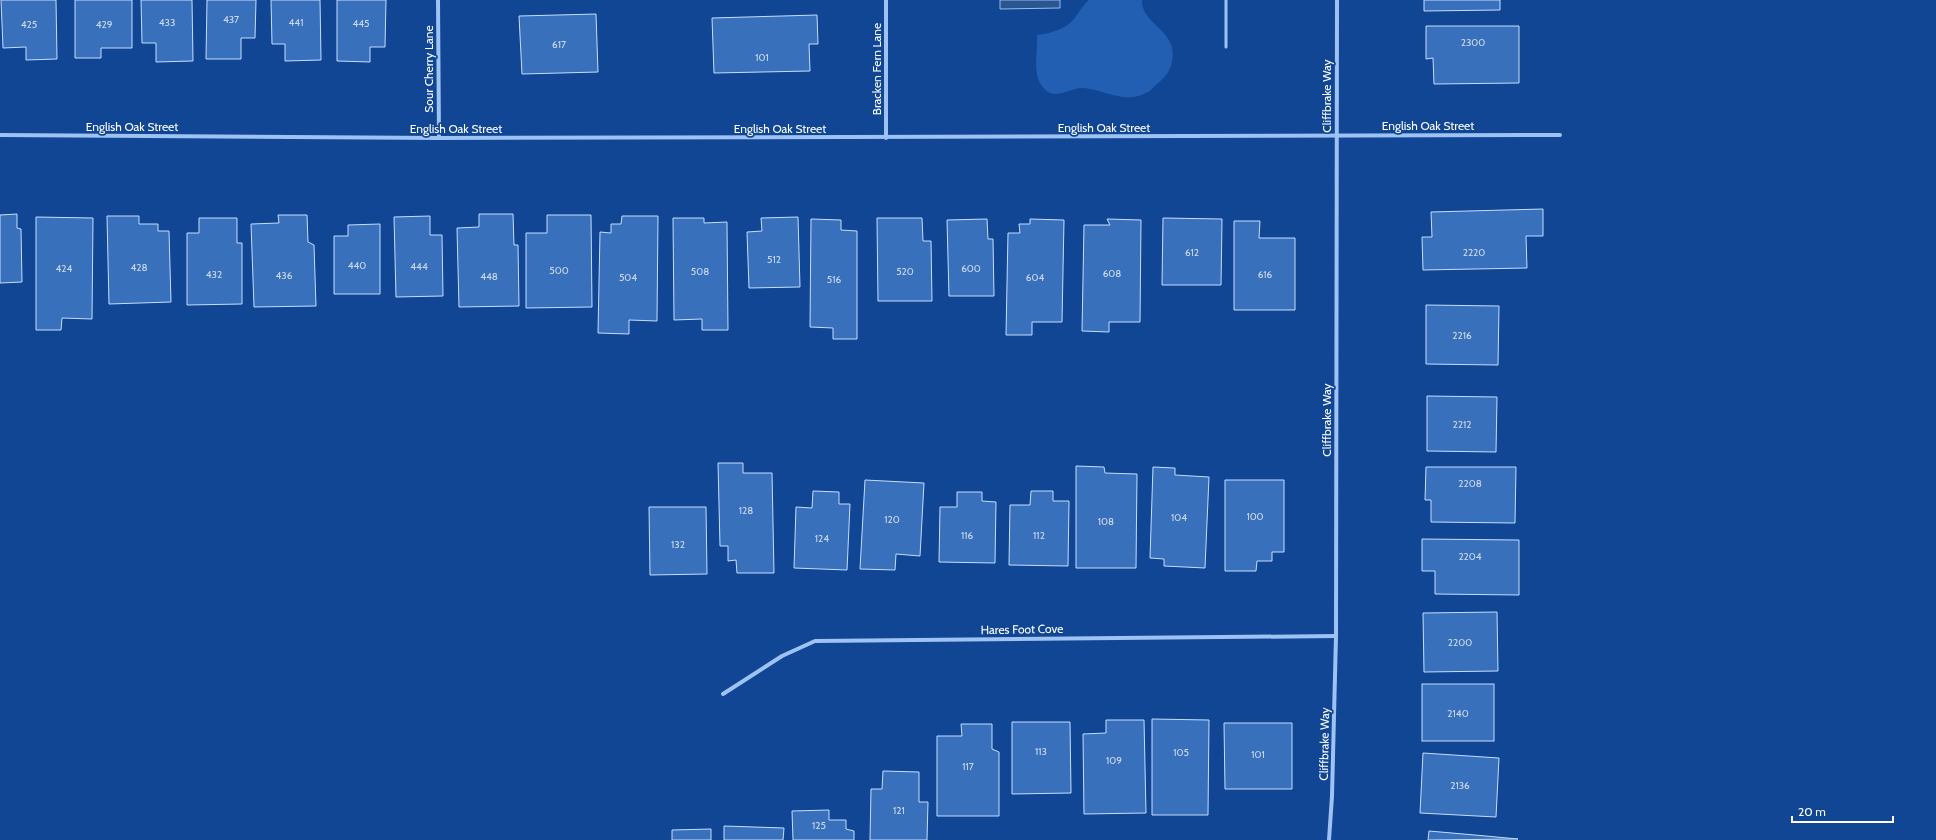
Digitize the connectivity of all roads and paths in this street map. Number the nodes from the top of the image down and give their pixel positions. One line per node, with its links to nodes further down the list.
1 (438, 0): 9 (street, Sour Cherry Lane)
2 (886, 0): 10 (street, Bracken Fern Lane)
3 (1226, 0): 5 (lane)
4 (1336, 0): 8 (street, Cliffbrake Way)
5 (1226, 47)
6 (0, 135): 9 (street, English Oak Street)
7 (1560, 135): 8 (street, English Oak Street)
8 (1336, 136): 10 (street, English Oak Street); 11 (street, Cliffbrake Way)
9 (438, 138): 10 (street, English Oak Street)
10 (886, 138)
11 (1336, 636): 12 (street, Hares Foot Cove); 13 (street, Cliffbrake Way)
12 (723, 694)
13 (1329, 840)

